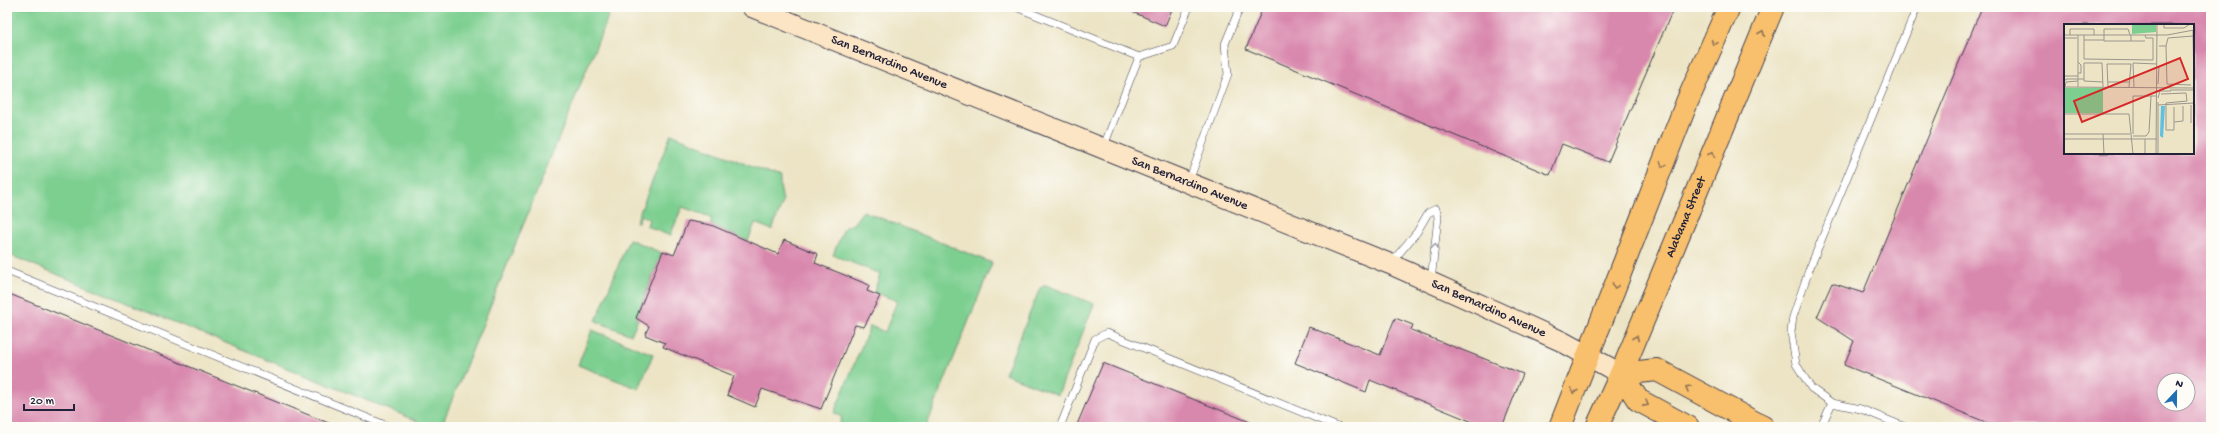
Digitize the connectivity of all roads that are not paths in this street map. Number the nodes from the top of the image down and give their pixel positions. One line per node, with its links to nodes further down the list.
1 (752, 7): 9 (main road, San Bernardino Avenue)
2 (1016, 7): 8 (lane)
3 (1189, 7): 8 (lane)
4 (1240, 7): 10 (lane)
5 (1729, 7): 14 (main road, one-way to 14)
6 (1773, 7): 15 (main road, Alabama Street, one-way to 6)
7 (1916, 7): 16 (lane)
8 (1140, 57): 9 (lane)
9 (1103, 150): 10 (main road, San Bernardino Avenue)
10 (1188, 184): 11 (main road, San Bernardino Avenue)
11 (1390, 264): 13 (main road, San Bernardino Avenue); 13 (lane, one-way to 11)
12 (7, 271): 17 (lane)
13 (1430, 284): 14 (main road, San Bernardino Avenue)
14 (1588, 355): 15 (main road, San Bernardino Avenue); 20 (main road, one-way to 20)
15 (1621, 374): 21 (main road, Alabama Street); 22 (main road, San Bernardino Avenue, one-way to 22); 23 (main road, one-way to 15)
16 (1832, 403): 24 (lane); 25 (lane)
17 (390, 427)
18 (1060, 427): 19 (lane)
19 (1338, 427)
20 (1560, 427)
21 (1597, 427)
22 (1688, 427)
23 (1763, 427)
24 (1821, 427)
25 (1905, 427)

